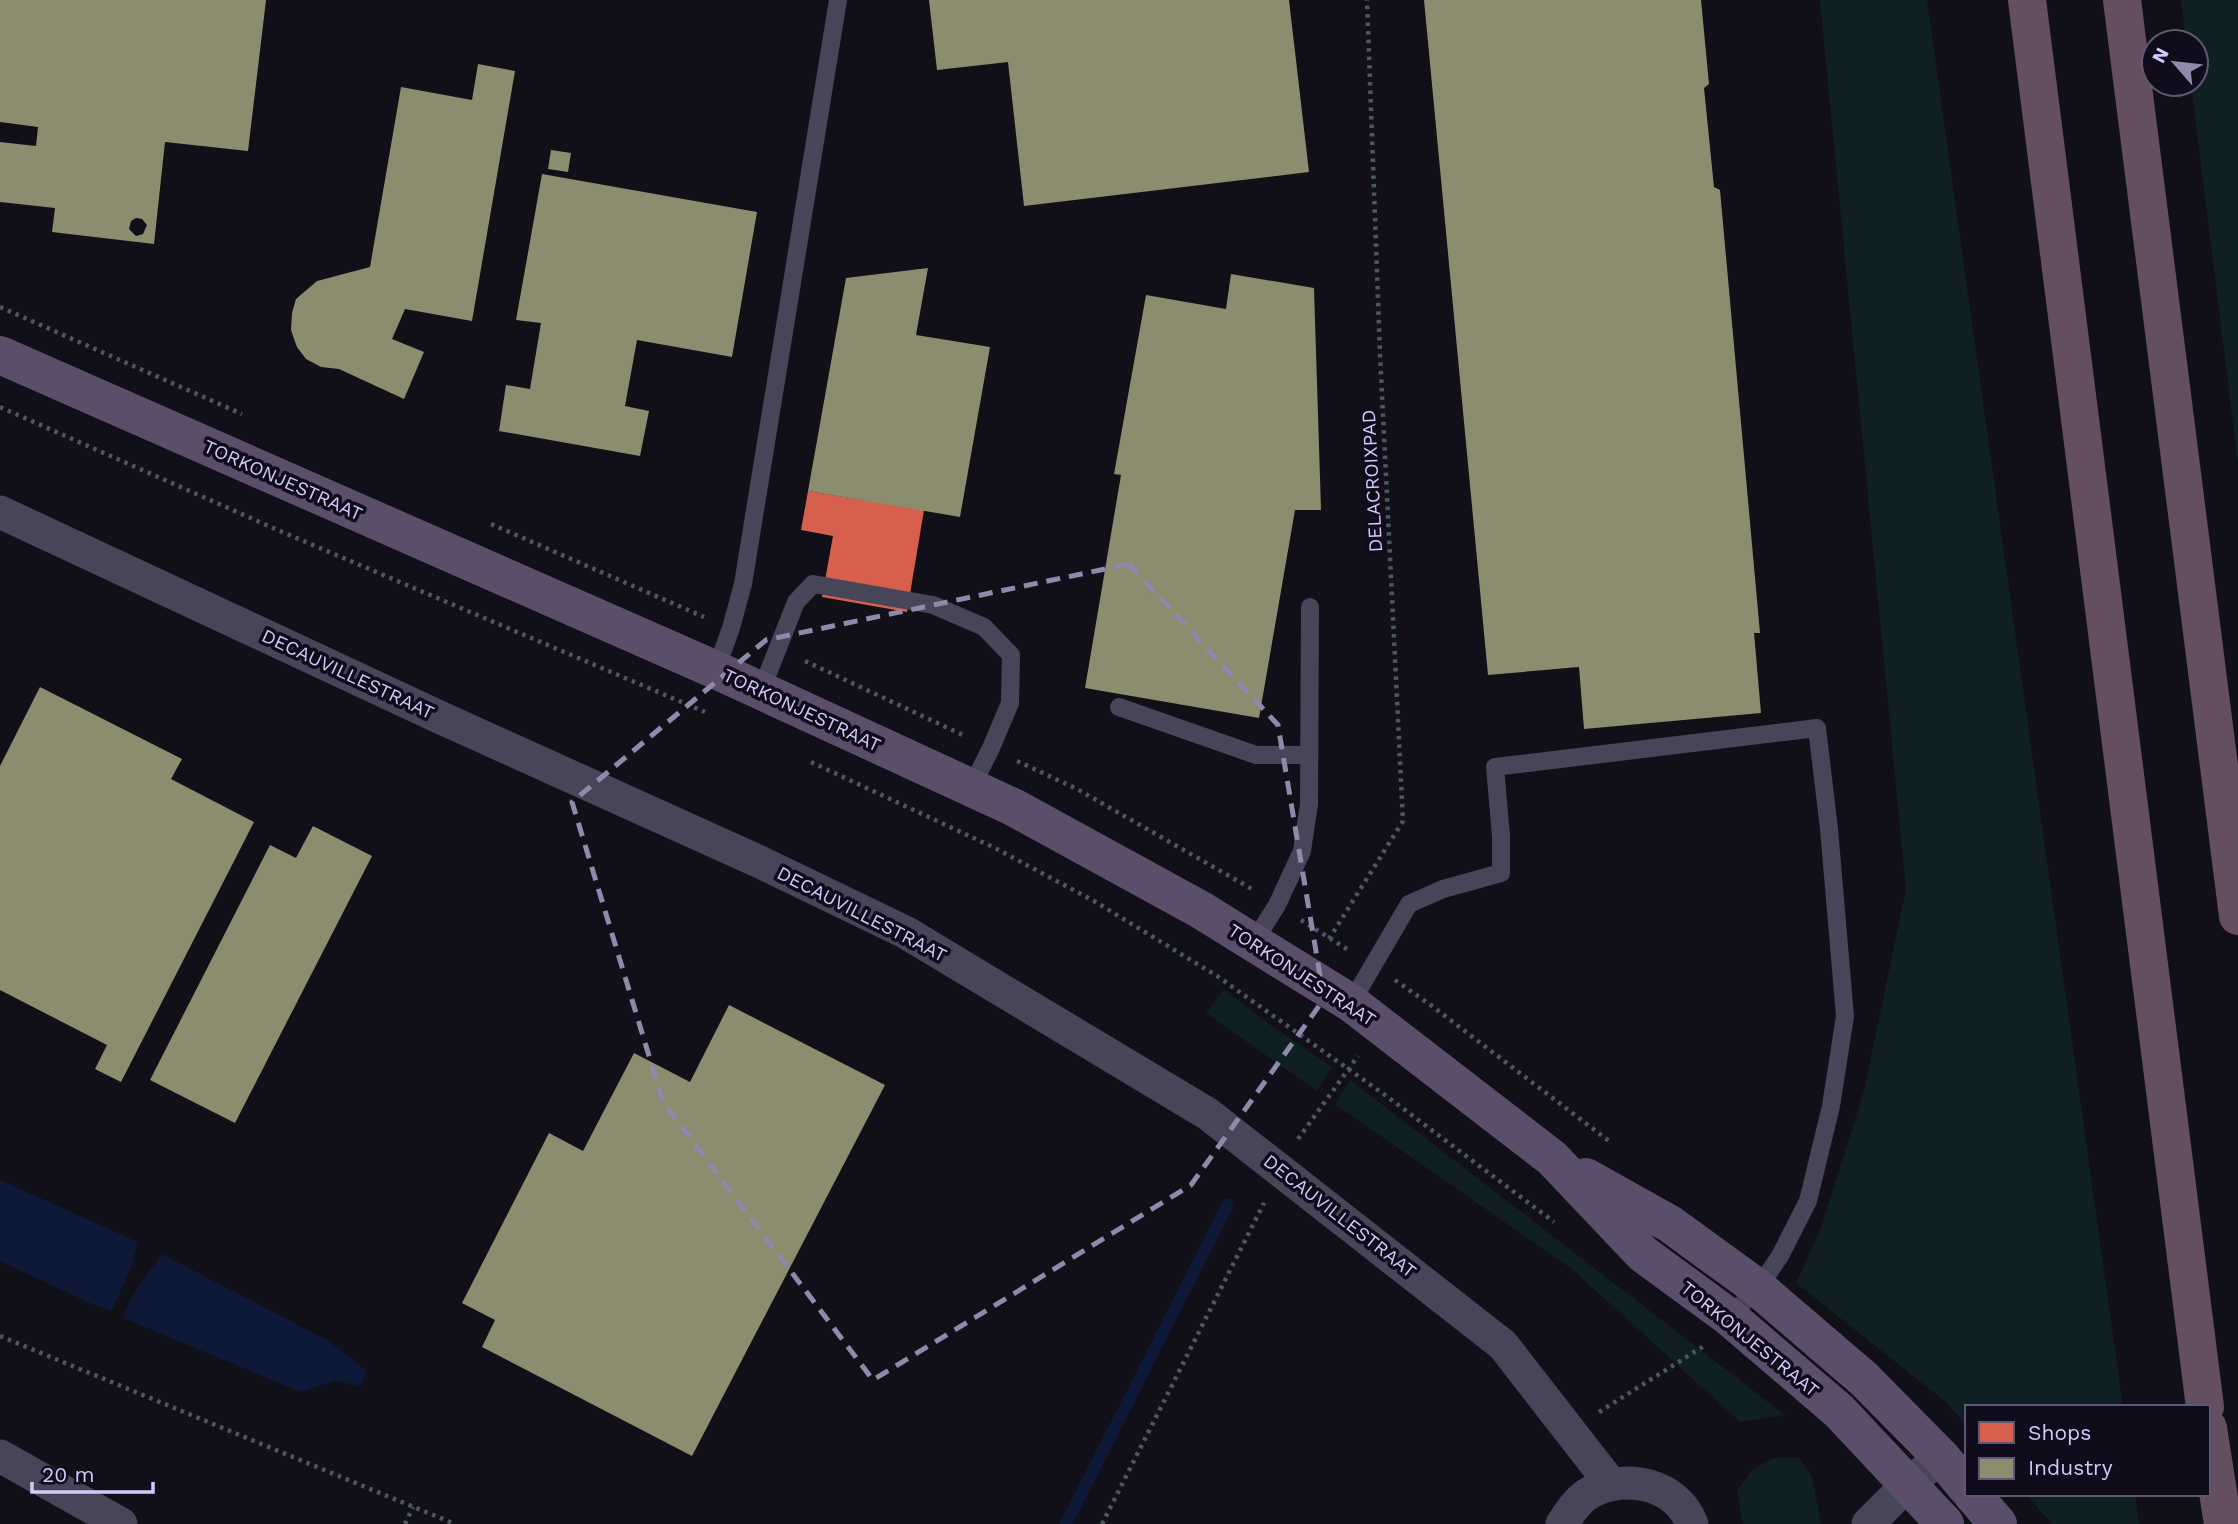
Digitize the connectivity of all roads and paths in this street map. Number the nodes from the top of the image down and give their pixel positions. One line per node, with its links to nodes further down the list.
1 (838, 0): 9 (lane)
2 (1367, 0): 17 (path, DELACROIXPAD)
3 (2027, 0): 26 (highway)
4 (2122, 0): 16 (highway)
5 (0, 355): 9 (main road, TORKONJESTRAAT)
6 (0, 407): 12 (path)
7 (0, 512): 22 (street, DECAUVILLESTRAAT)
8 (1310, 607): 13 (lane)
9 (716, 670): 10 (main road, TORKONJESTRAAT)
10 (761, 691): 15 (main road, TORKONJESTRAAT); 15 (lane)
11 (1119, 707): 13 (lane)
12 (706, 713)
13 (1309, 755): 18 (lane)
14 (806, 759): 20 (path)
15 (971, 788): 18 (main road, TORKONJESTRAAT)
16 (2238, 916)
17 (1329, 938)
18 (1253, 943): 19 (main road, TORKONJESTRAAT)
19 (1351, 1003): 21 (main road, TORKONJESTRAAT); 23 (lane)
20 (1302, 1134)
21 (1552, 1158): 23 (main road, TORKONJESTRAAT); 24 (main road, TORKONJESTRAAT)
22 (1281, 1170): 27 (street, DECAUVILLESTRAAT); 38 (path)
23 (1758, 1288): 24 (lane); 30 (main road, TORKONJESTRAAT)
24 (1717, 1331): 27 (path); 32 (main road, TORKONJESTRAAT)
25 (0, 1336): 34 (path)
26 (2205, 1405)
27 (1569, 1430): 31 (street, DECAUVILLESTRAAT)
28 (2210, 1441): 43 (highway)
29 (0, 1456): 35 (street)
30 (1941, 1457): 32 (street); 33 (main road, TORKONJESTRAAT)
31 (1611, 1484): 39 (street); 40 (street)
32 (1909, 1484): 41 (street); 42 (main road, TORKONJESTRAAT)
33 (1965, 1485)
34 (413, 1507): 36 (path); 37 (path)
35 (121, 1524)
36 (405, 1524)
37 (455, 1524)
38 (1102, 1524)
39 (1562, 1524)
40 (1692, 1524)
41 (1868, 1524)
42 (1945, 1524)
43 (2223, 1524)

